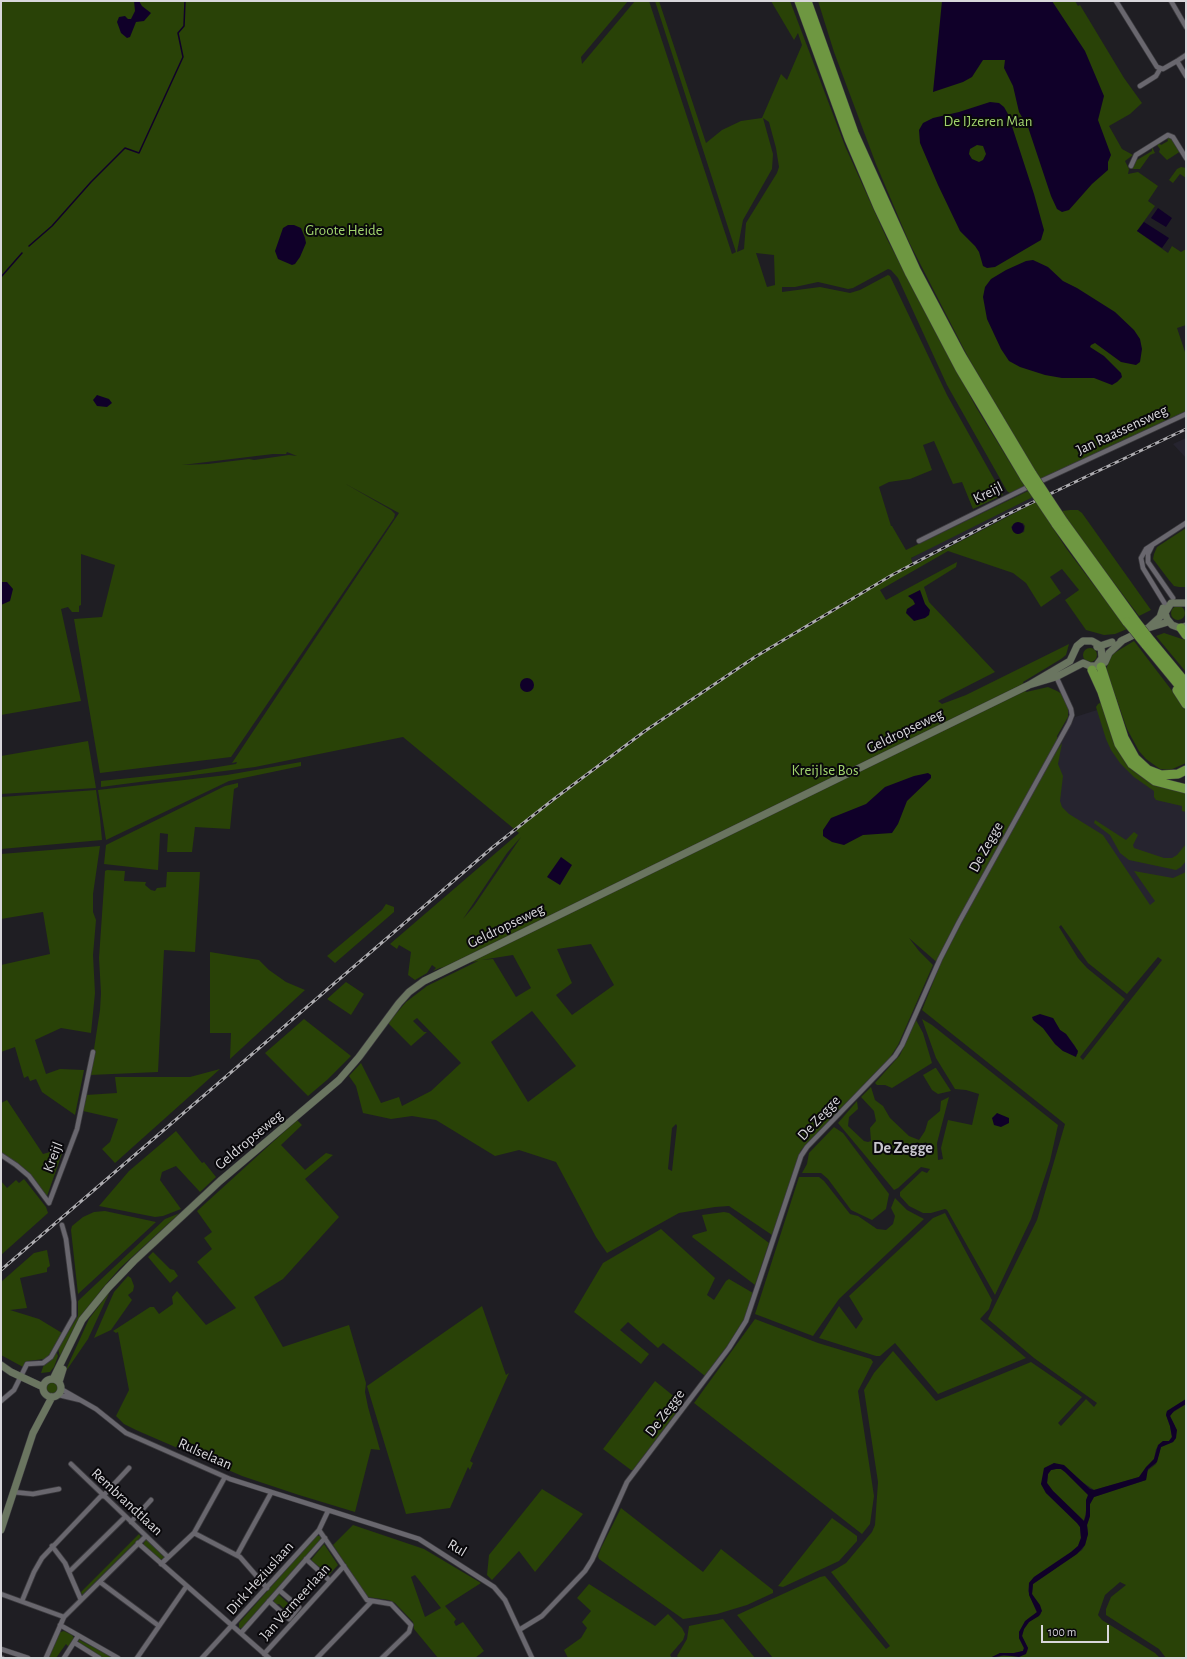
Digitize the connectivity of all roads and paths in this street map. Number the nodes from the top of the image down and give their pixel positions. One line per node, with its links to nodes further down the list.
1 (799, 1): 15 (highway)
2 (807, 1): 15 (highway)
3 (1116, 1): 8 (street)
4 (1170, 1): 5 (street)
5 (1186, 27)
6 (1186, 55): 7 (street)
7 (1177, 61): 8 (street); 9 (street)
8 (1160, 69): 10 (street)
9 (1186, 76)
10 (1140, 86)
11 (1186, 158): 12 (street)
12 (1131, 166)
13 (1186, 414): 14 (street, Jan Raassensweg)
14 (1068, 468): 17 (street, Kreijl)
15 (1029, 476): 25 (highway, bridge)
16 (1186, 523): 18 (street)
17 (919, 541)
18 (1152, 546): 20 (street); 20 (street)
19 (1185, 601): 20 (main road)
20 (1168, 602): 21 (main road)
21 (1165, 619): 22 (main road); 23 (main road); 23 (main road)
22 (1185, 626)
23 (1148, 628): 24 (main road)
24 (1123, 640): 27 (main road); 27 (main road)
25 (1148, 643): 30 (highway); 32 (highway)
26 (1083, 644): 27 (main road); 28 (main road); 31 (main road)
27 (1103, 650): 29 (main road)
28 (1081, 665): 29 (main road); 31 (main road)
29 (1098, 668): 35 (highway); 36 (highway)
30 (1164, 668): 33 (highway); 34 (highway)
31 (1055, 674): 42 (main road, Geldropseweg); 82 (street, De Zegge)
32 (1186, 683)
33 (1186, 694)
34 (1186, 704)
35 (1186, 770)
36 (1186, 789)
37 (93, 1052): 38 (street, Kreijl)
38 (1, 1155)
39 (62, 1225): 41 (street)
40 (2, 1366): 41 (main road)
41 (21, 1375): 42 (main road); 43 (street)
42 (52, 1388): 46 (street, Rulselaan); 48 (main road, Geldropseweg)
43 (1, 1401)
44 (71, 1464): 50 (street, Rembrandtlaan)
45 (129, 1468): 50 (street)
46 (225, 1477): 49 (street, Rulselaan); 57 (street)
47 (59, 1489): 48 (street)
48 (13, 1492): 55 (main road, Geldropseweg)
49 (271, 1493): 52 (street, Rulselaan); 62 (street)
50 (102, 1496): 53 (street, Rembrandtlaan); 61 (street)
51 (151, 1500): 54 (street)
52 (328, 1510): 56 (street, Dirk Heziuslaan); 82 (street, Rul)
53 (126, 1517): 54 (street, Rembrandtlaan); 67 (street)
54 (130, 1522): 58 (street, Rembrandtlaan)
55 (1, 1530)
56 (319, 1530): 59 (street); 71 (street, Dirk Heziuslaan)
57 (194, 1533): 62 (street); 63 (street)
58 (146, 1536): 60 (street); 63 (street, Rembrandtlaan)
59 (325, 1538): 64 (street, Dirk Heziuslaan); 66 (street)
60 (138, 1543): 65 (street, Rembrandtlaan); 69 (street)
61 (52, 1546): 67 (street); 76 (street)
62 (237, 1555): 71 (street)
63 (168, 1557): 65 (street)
64 (306, 1559): 68 (street, Dirk Heziuslaan); 72 (street, Dirk Heziuslaan)
65 (161, 1564): 70 (street, Rembrandtlaan)
66 (344, 1566): 68 (street, Jan Vermeerlaan); 77 (street)
67 (69, 1572): 74 (street)
68 (329, 1580): 87 (street, Jan Vermeerlaan)
69 (100, 1582): 74 (street); 80 (street)
70 (186, 1586): 80 (street); 81 (street, Rembrandtlaan)
71 (267, 1588): 81 (street, Dirk Heziuslaan)
72 (279, 1590): 75 (street, Dirk Heziuslaan); 75 (street, Dirk Heziuslaan)
73 (1, 1594): 76 (street)
74 (81, 1600): 78 (street)
75 (269, 1601): 83 (street, Dirk Heziuslaan)
76 (22, 1602): 78 (street)
77 (371, 1602): 97 (street); 98 (street)
78 (64, 1617): 79 (street)
79 (60, 1625): 84 (street); 90 (street)
80 (159, 1626): 94 (street)
81 (233, 1626): 83 (street, Rembrandtlaan); 95 (street, Dirk Heziuslaan)
82 (519, 1630): 88 (street, Rul)
83 (241, 1633): 87 (street, Rembrandtlaan)
84 (78, 1636): 85 (street); 93 (street)
85 (75, 1643): 91 (street); 92 (street)
86 (1, 1649): 89 (street)
87 (264, 1654): 96 (street, Rembrandtlaan)
88 (531, 1657)
89 (28, 1658)
90 (46, 1658)
91 (64, 1658)
92 (99, 1658)
93 (118, 1658)
94 (137, 1658)
95 (202, 1658)
96 (269, 1658)
97 (317, 1658)
98 (382, 1658)

